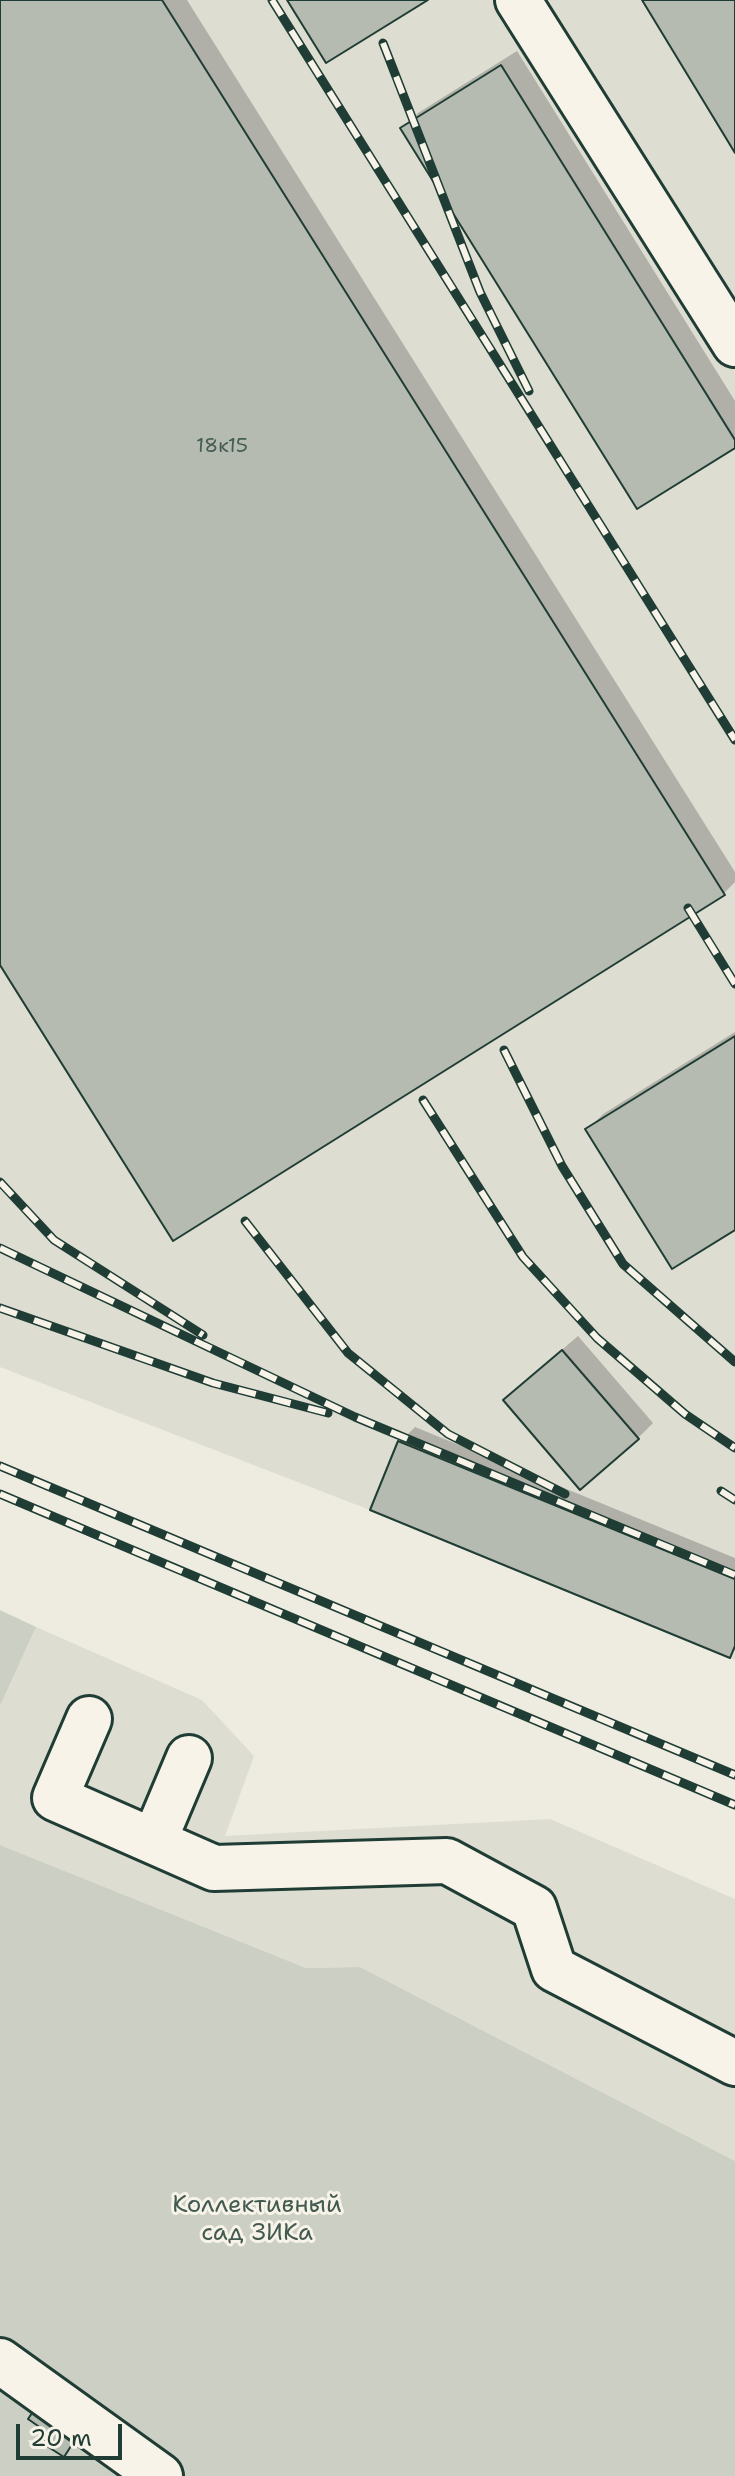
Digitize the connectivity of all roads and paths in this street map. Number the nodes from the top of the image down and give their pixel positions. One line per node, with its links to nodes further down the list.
1 (518, 0): 2 (lane)
2 (735, 344)
3 (89, 1719): 5 (lane)
4 (189, 1758): 5 (lane)
5 (154, 1841): 6 (lane)
6 (735, 2063)
7 (0, 2361): 8 (lane)
8 (160, 2476)

